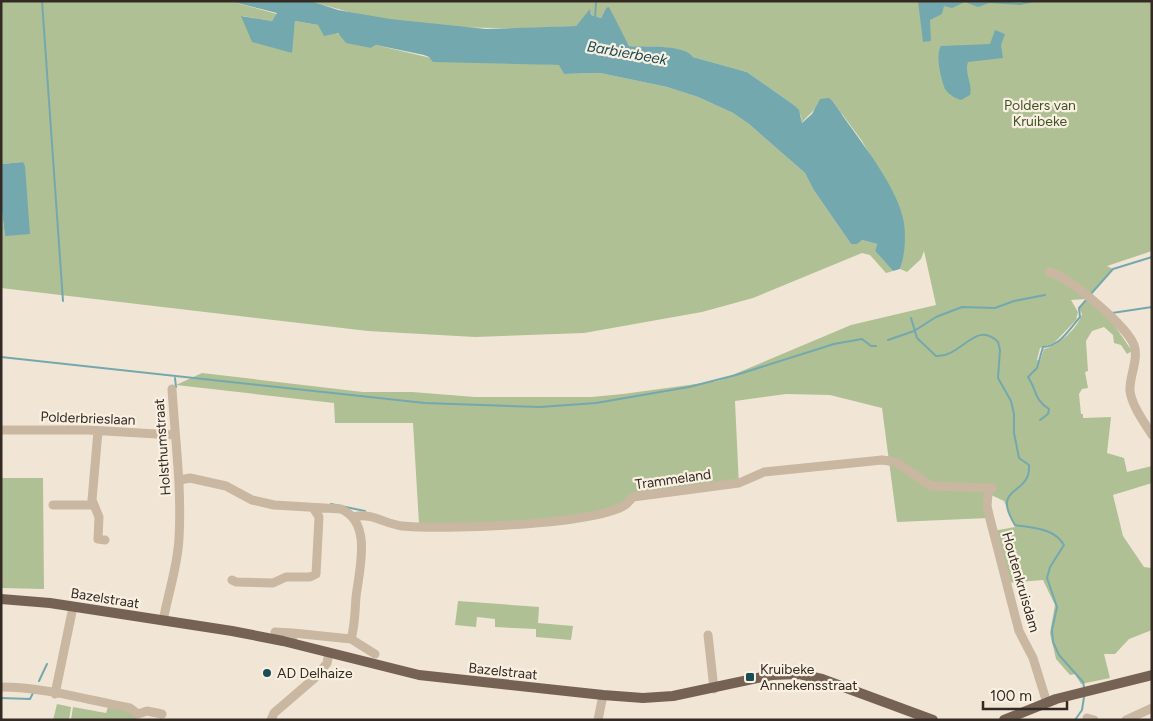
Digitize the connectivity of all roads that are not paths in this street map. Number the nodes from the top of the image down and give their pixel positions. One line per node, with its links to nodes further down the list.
1 (1049, 272): 6 (street)
2 (172, 389): 5 (street, Holsthumstraat)
3 (1, 430): 4 (street, Polderbrieslaan)
4 (98, 431): 5 (street, Polderbrieslaan); 10 (street)
5 (174, 435): 7 (street, Holsthumstraat)
6 (1152, 435)
7 (180, 480): 11 (street, Trammeland); 17 (street, Holsthumstraat)
8 (990, 491): 12 (street, Trammeland); 29 (street, Houtenkruisdam)
9 (53, 505): 10 (street)
10 (93, 505): 13 (street)
11 (314, 508): 12 (street, Trammeland); 14 (street)
12 (354, 517): 21 (street)
13 (105, 540)
14 (232, 580)
15 (1, 599): 16 (main road, Bazelstraat)
16 (73, 607): 17 (main road, Bazelstraat); 27 (street)
17 (163, 621): 20 (main road, Bazelstraat)
18 (275, 632): 20 (street, Bazelstraat)
19 (708, 635): 26 (street)
20 (293, 638): 21 (street, Bazelstraat); 22 (main road, Bazelstraat)
21 (351, 639): 23 (street, Bazelstraat)
22 (328, 652): 28 (main road, Bazelstraat); 33 (street)
23 (375, 654)
24 (1152, 675): 29 (main road)
25 (1, 686): 27 (street)
26 (714, 689): 28 (main road, Bazelstraat); 35 (main road, Bazelstraat)
27 (55, 694): 32 (street)
28 (602, 696): 34 (street)
29 (1046, 703): 36 (main road)
30 (1151, 710): 37 (street)
31 (162, 714): 32 (street)
32 (139, 717)
33 (270, 720)
34 (598, 720)
35 (933, 720)
36 (1004, 720)
37 (1126, 720)

